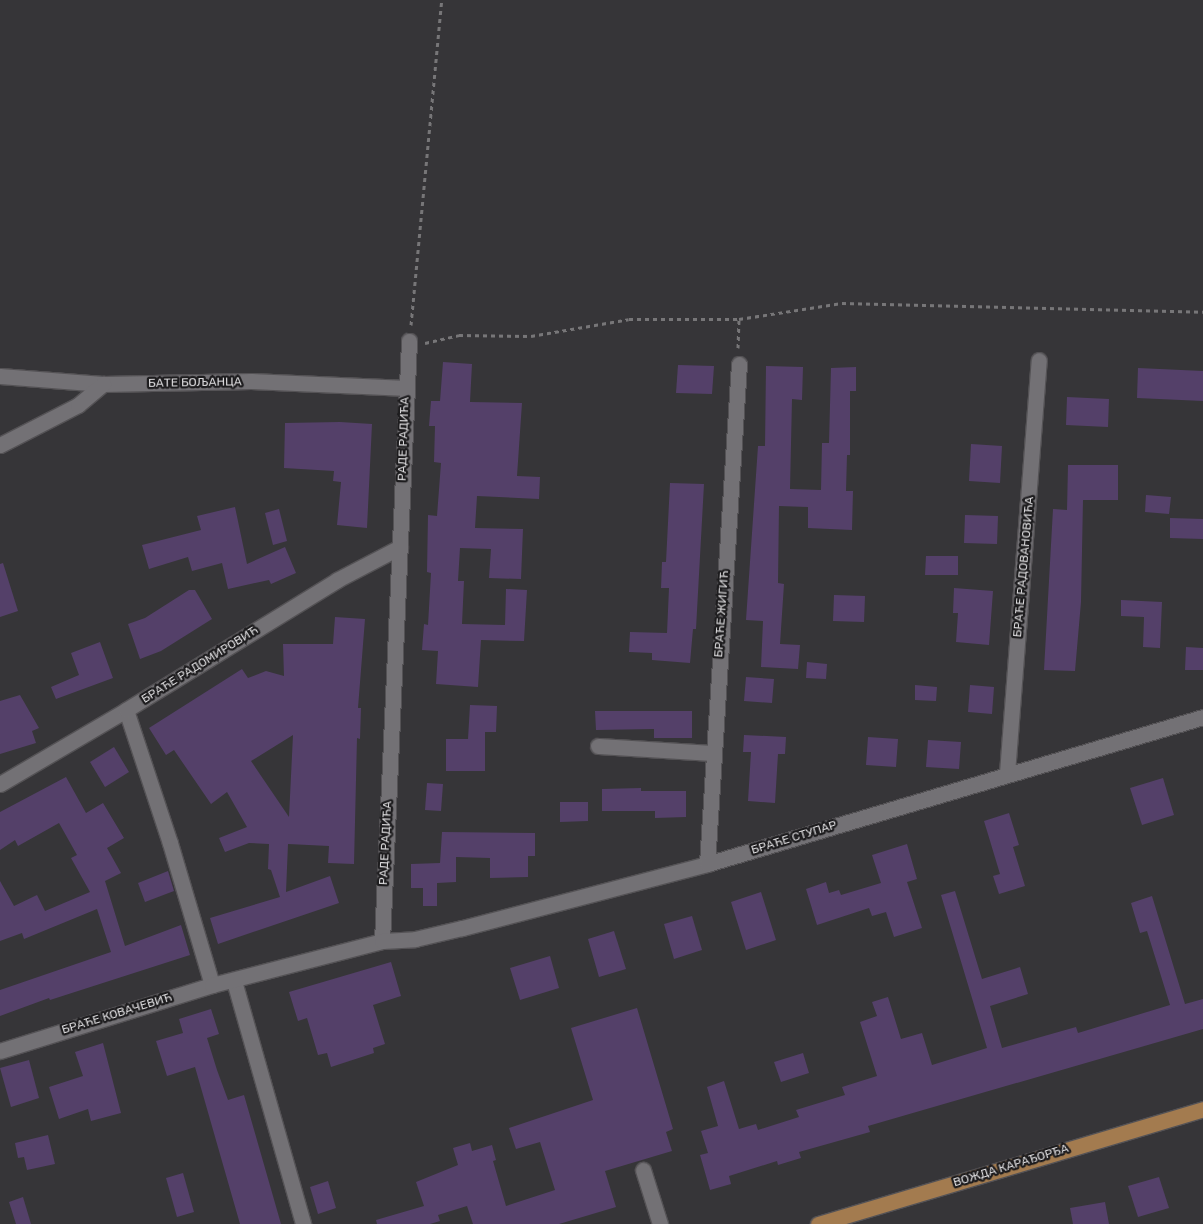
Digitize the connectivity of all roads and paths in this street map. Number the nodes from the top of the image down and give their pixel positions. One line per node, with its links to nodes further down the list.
1 (442, 0): 4 (path)
2 (1203, 312): 3 (path)
3 (739, 319): 4 (path); 6 (path)
4 (409, 348): 9 (street, РАДЕ РАДИЋА)
5 (1039, 360): 16 (street, БРАЋЕ РАДОВАНОВИЋА)
6 (739, 364): 15 (street, БРАЋЕ ЖИГИЋ)
7 (0, 376): 8 (street, БАТЕ БОЉАНЦА)
8 (103, 384): 9 (street, БАТЕ БОЉАНЦА); 10 (street)
9 (406, 388): 11 (street, РАДЕ РАДИЋА)
10 (0, 445)
11 (400, 547): 12 (street, БРАЋЕ РАДОМИРОВИЋ); 19 (street, РАДЕ РАДИЋА)
12 (126, 710): 17 (street, БРАЋЕ РАДОМИРОВИЋ); 21 (street)
13 (1203, 718): 16 (street, БРАЋЕ СТУПАР)
14 (598, 746): 15 (street)
15 (713, 752): 18 (street, БРАЋЕ ЖИГИЋ)
16 (1007, 773): 18 (street, БРАЋЕ СТУПАР)
17 (0, 784)
18 (707, 864): 19 (street, БРАЋЕ СТУПАР)
19 (382, 941): 20 (street)
20 (234, 981): 21 (street, БРАЋЕ КОВАЧЕВИЋ); 25 (street)
21 (212, 985): 22 (street, БРАЋЕ КОВАЧЕВИЋ)
22 (0, 1051)
23 (1203, 1109): 27 (main road, ВОЖДА КАРАЂОРЂА)
24 (644, 1170): 26 (street)
25 (303, 1224)
26 (660, 1224)
27 (818, 1224)

